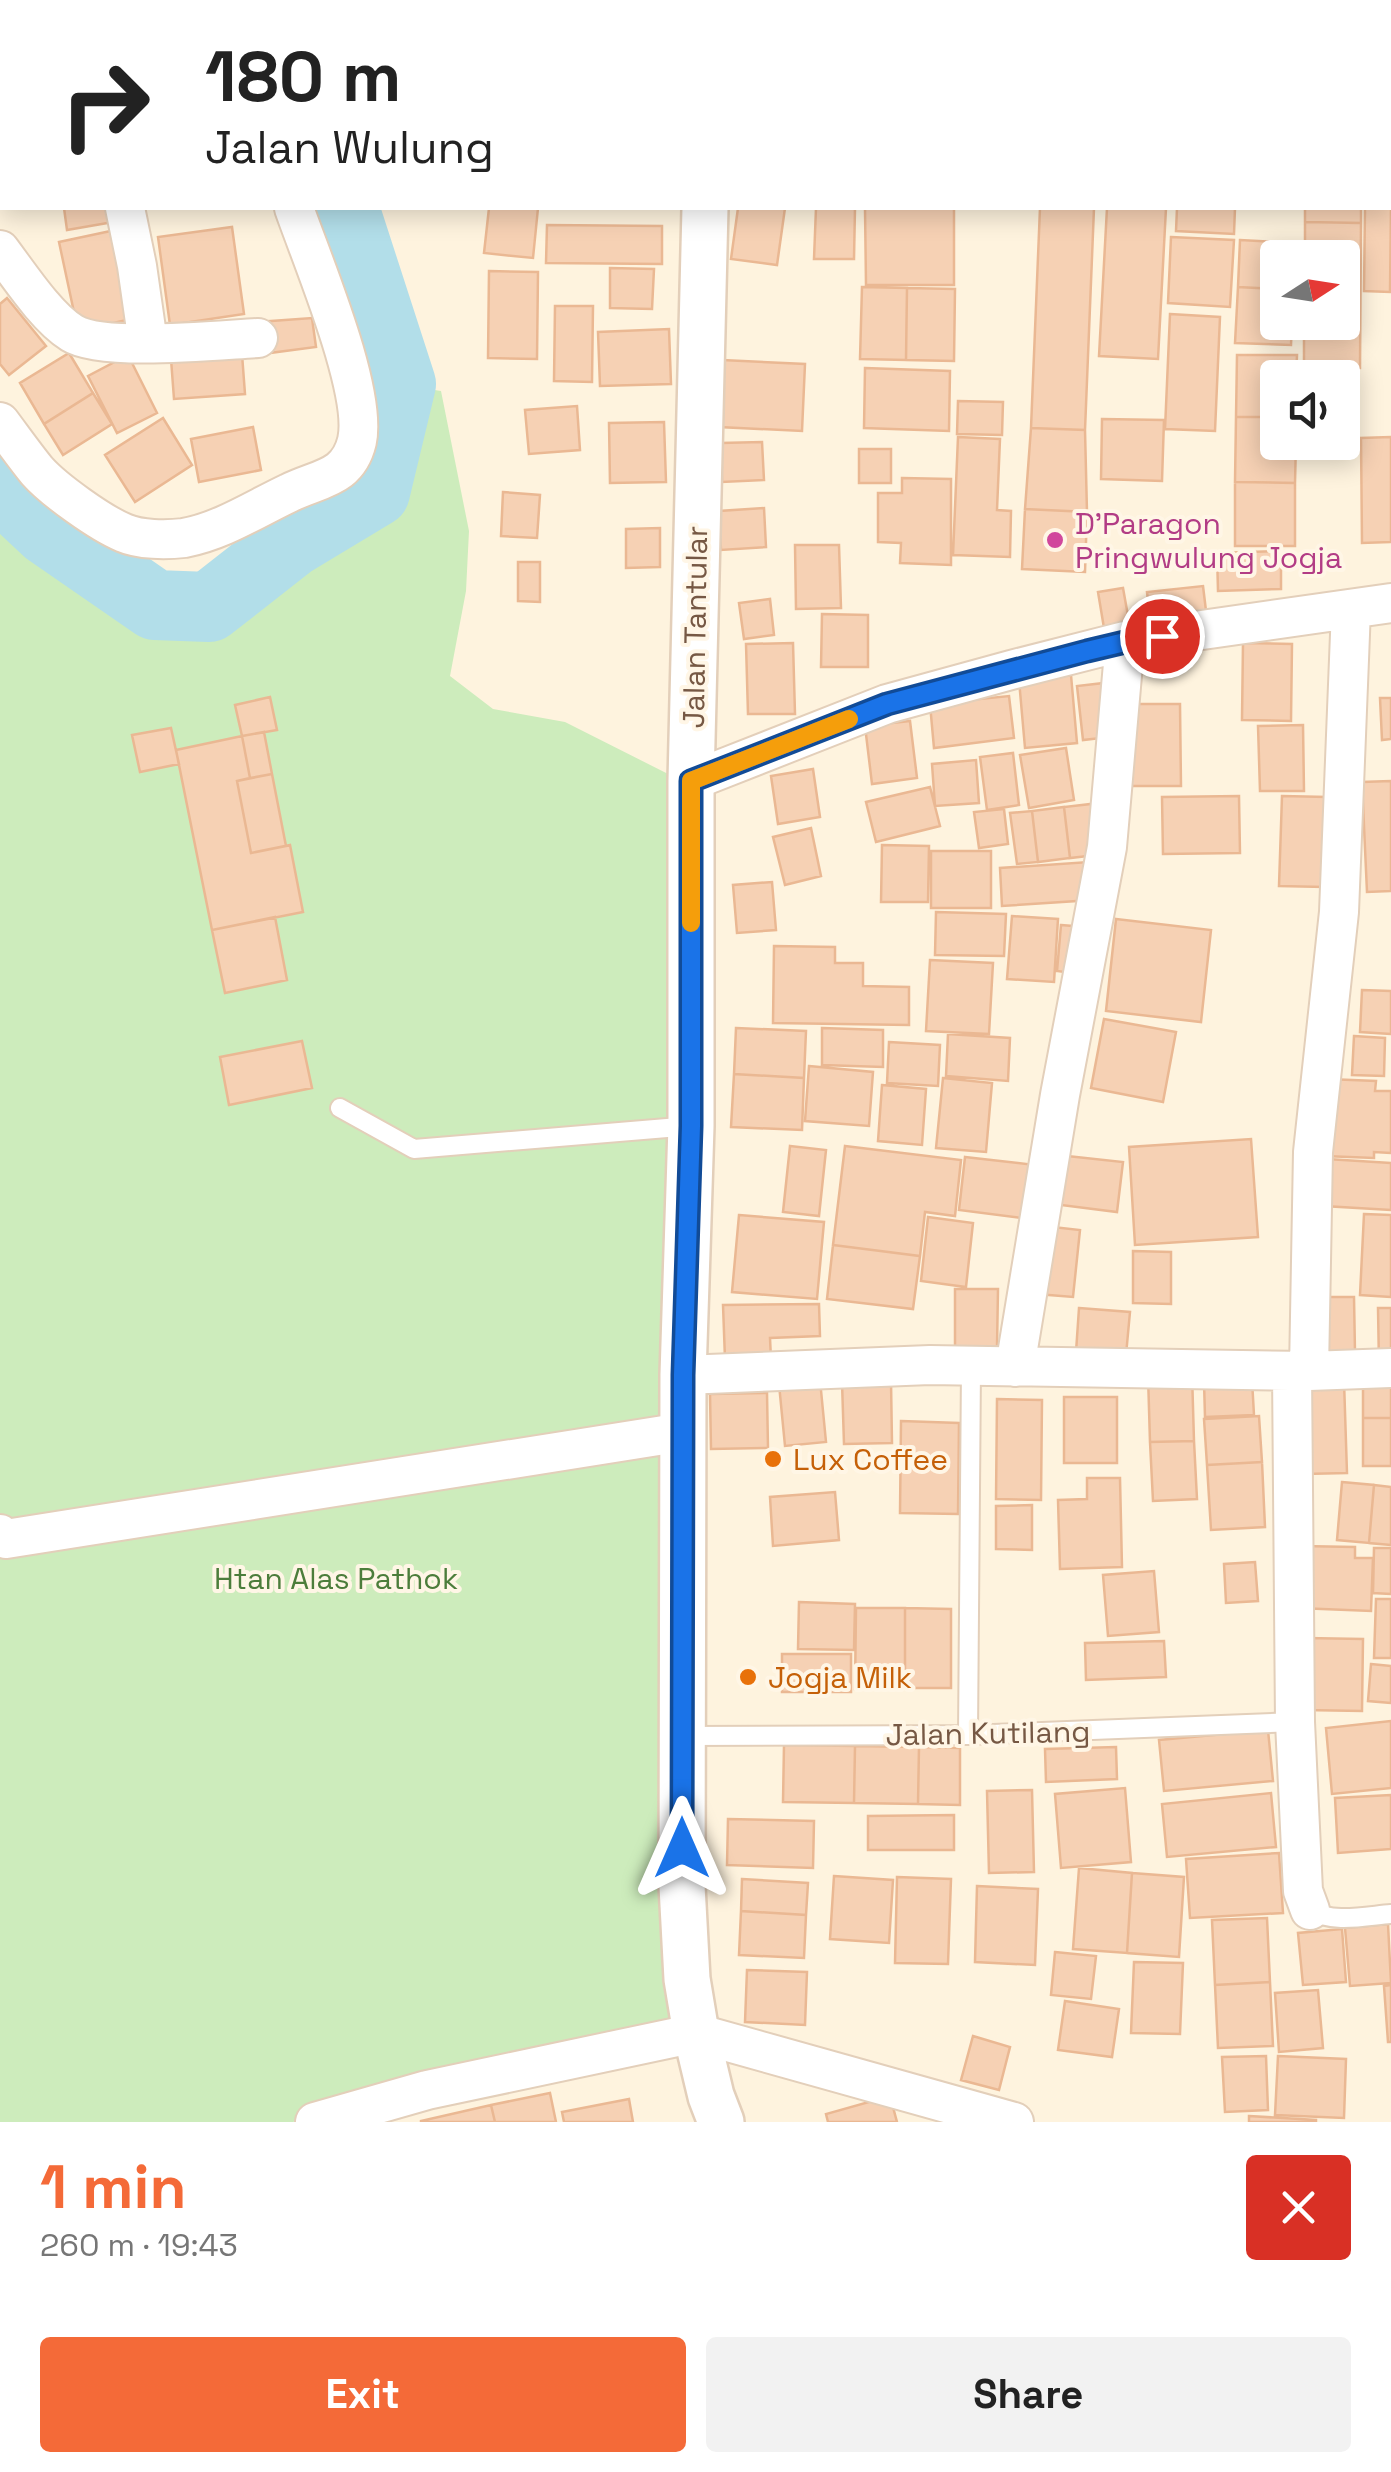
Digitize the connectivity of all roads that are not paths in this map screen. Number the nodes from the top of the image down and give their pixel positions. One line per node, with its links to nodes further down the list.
1 (126, 210): 6 (street)
2 (295, 210): 7 (street)
3 (705, 210): 11 (street, Jalan Tantular)
4 (0, 250): 6 (street)
5 (258, 338): 6 (street)
6 (148, 343)
7 (0, 422)
8 (1391, 603): 9 (street)
9 (1351, 608): 10 (street); 17 (street)
10 (1125, 642): 11 (street); 14 (street)
11 (691, 781): 13 (street, Jalan Tantular)
12 (340, 1108): 13 (lane)
13 (691, 1126): 18 (street, Jalan Tantular)
14 (1014, 1366): 15 (street); 17 (street)
15 (971, 1367): 18 (street); 22 (lane)
16 (1391, 1368): 17 (street)
17 (1300, 1371): 21 (street)
18 (683, 1375): 19 (street, Jalan Tantular)
19 (683, 1432): 20 (street); 23 (street, Jalan Tantular)
20 (0, 1534)
21 (1294, 1722): 22 (lane, Jalan Kutilang); 24 (street)
22 (968, 1735): 23 (lane, Jalan Kutilang)
23 (682, 1736): 26 (street, Jalan Tantular)
24 (1310, 1910): 25 (lane)
25 (1391, 1914)
26 (696, 2033): 27 (street); 28 (street, Jalan Tantular); 29 (street)
27 (315, 2122)
28 (721, 2122)
29 (1014, 2122)

